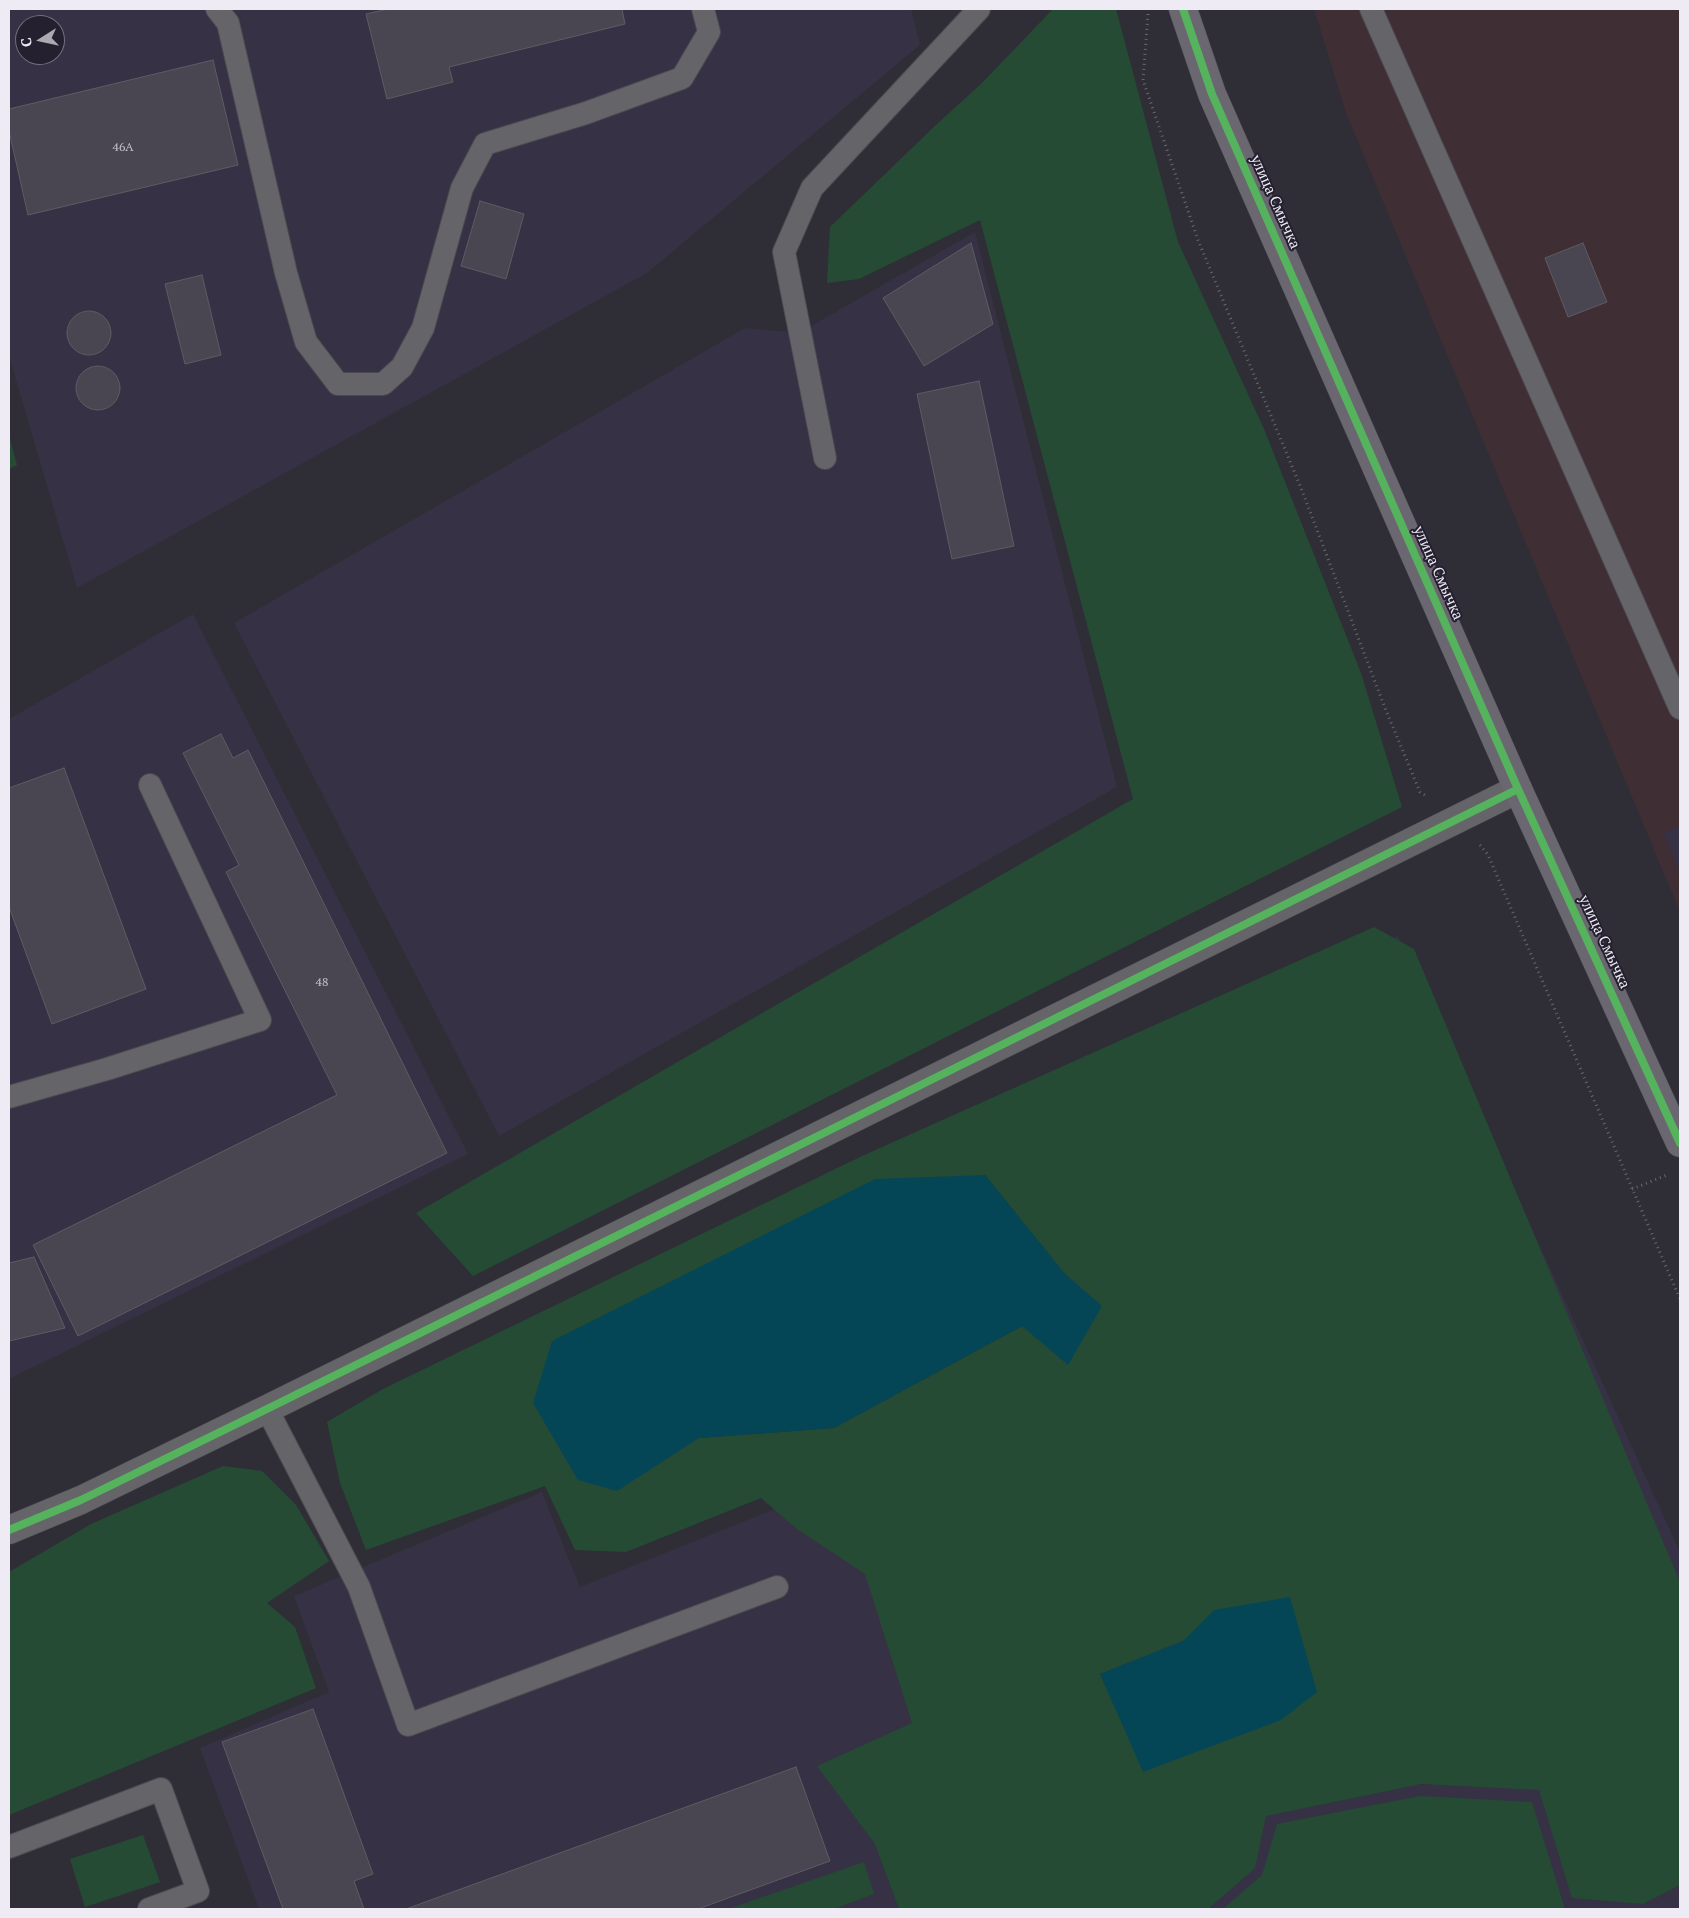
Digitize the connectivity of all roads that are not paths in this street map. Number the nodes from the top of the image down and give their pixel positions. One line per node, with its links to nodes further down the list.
1 (217, 9): 2 (lane)
2 (704, 9)
3 (979, 9): 6 (lane)
4 (1183, 9): 9 (street, улица Смычка)
5 (1371, 9): 7 (lane)
6 (825, 458)
7 (1680, 708)
8 (150, 785): 10 (lane)
9 (1518, 789): 11 (street, улица Смычка); 12 (street)
10 (9, 1097)
11 (1680, 1143)
12 (267, 1409): 13 (street); 14 (lane)
13 (9, 1530)
14 (777, 1588)
15 (9, 1847): 16 (lane)
16 (149, 1909)

